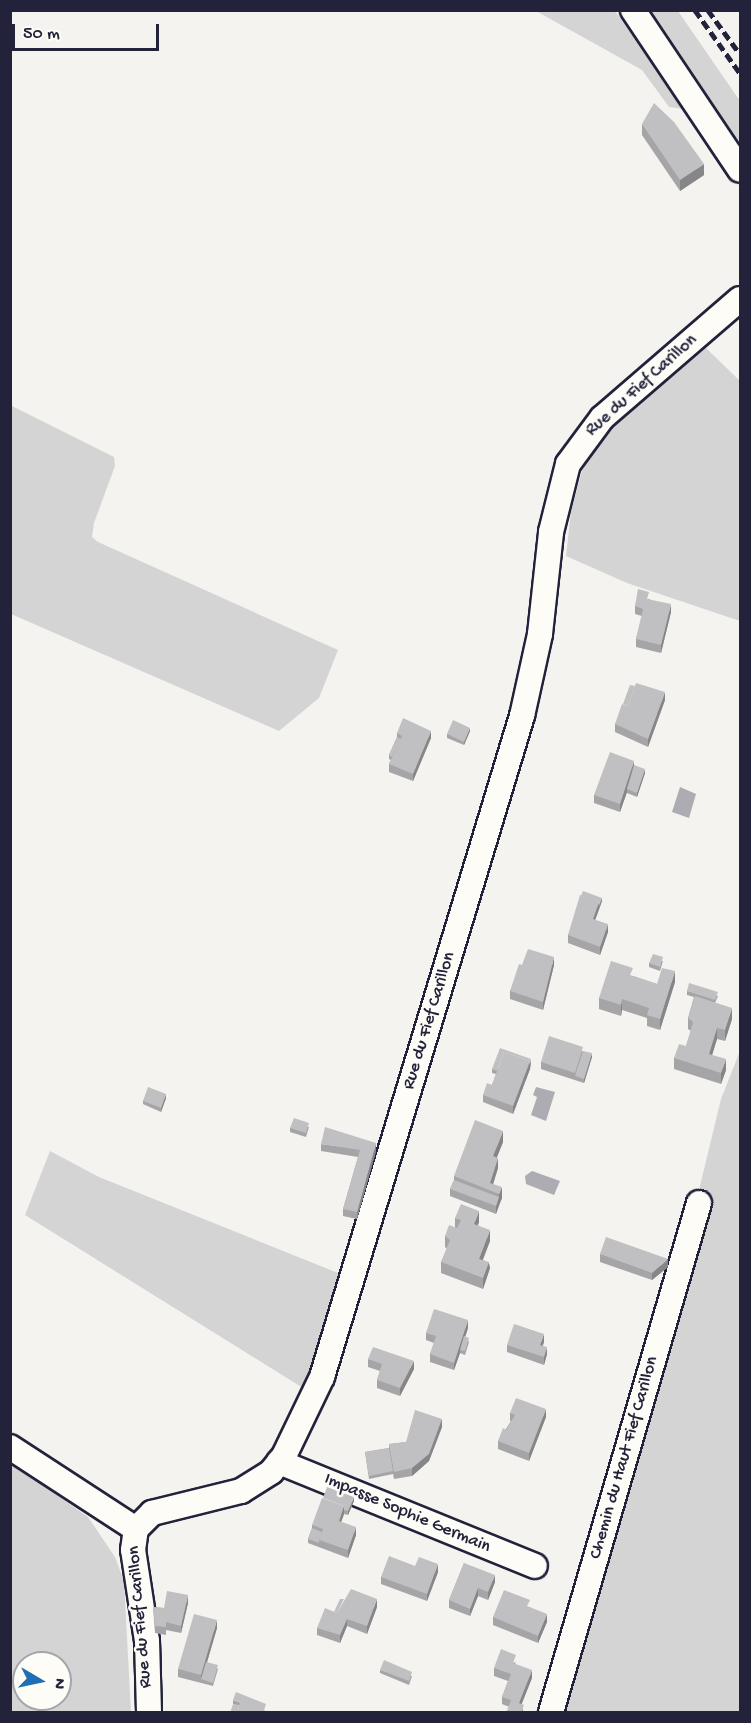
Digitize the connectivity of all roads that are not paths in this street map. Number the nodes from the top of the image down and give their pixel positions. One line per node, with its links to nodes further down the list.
1 (633, 10): 2 (street)
2 (741, 170)
3 (741, 299): 6 (street, Rue du Fief Carillon)
4 (699, 1203): 10 (street, Chemin du Haut Fief Carillon)
5 (10, 1447): 7 (street)
6 (279, 1462): 7 (street, Rue du Fief Carillon); 8 (street, Impasse Sophie Germain)
7 (136, 1529): 9 (street, Rue du Fief Carillon)
8 (535, 1566)
9 (149, 1713)
10 (551, 1713)

